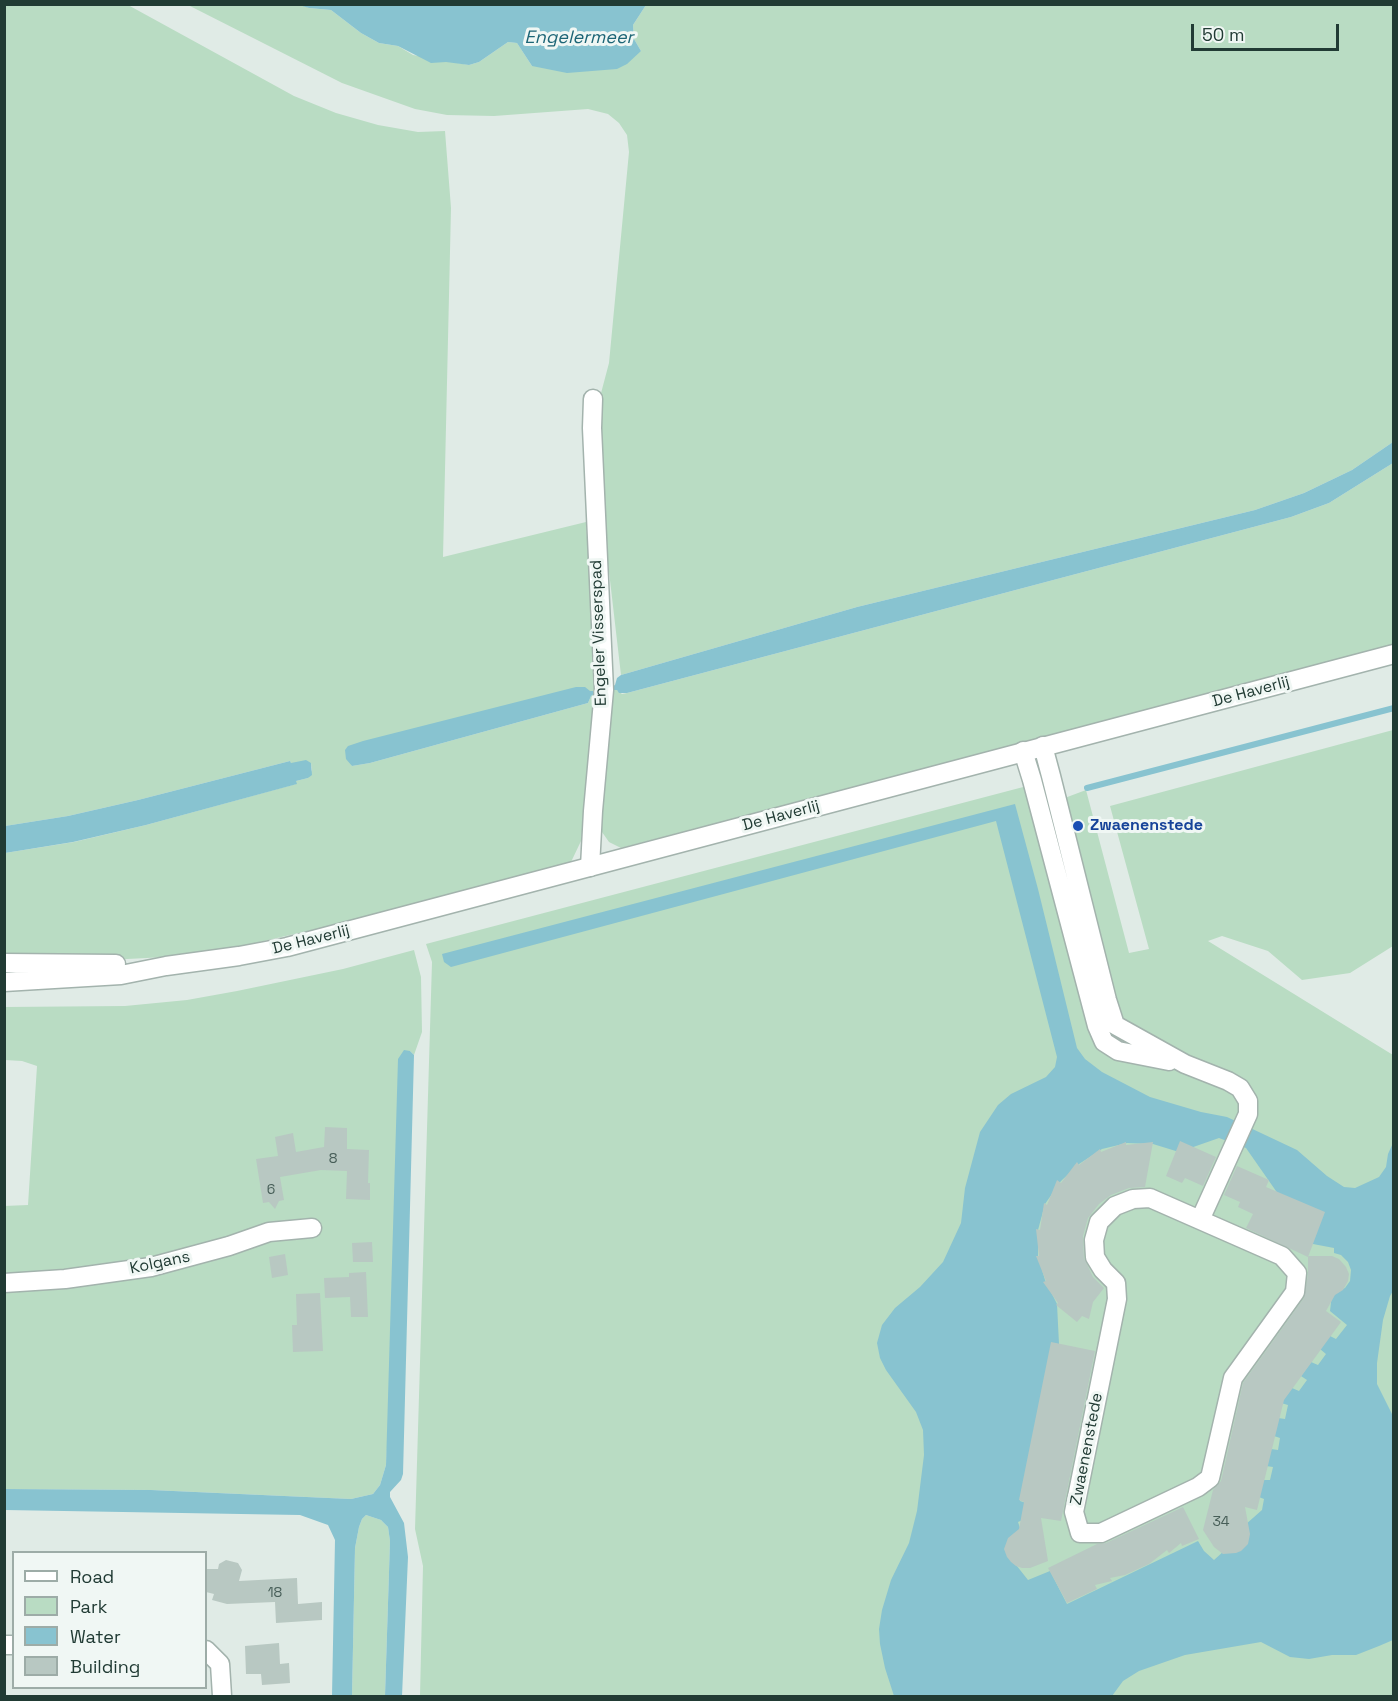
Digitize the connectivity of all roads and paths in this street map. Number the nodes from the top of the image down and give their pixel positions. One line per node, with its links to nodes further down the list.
1 (593, 399): 5 (street, Engeler Visserspad)
2 (1394, 654): 3 (street, De Haverlij)
3 (1043, 746): 4 (street, De Haverlij); 9 (street)
4 (1023, 751): 5 (street, De Haverlij); 9 (street)
5 (590, 867): 7 (street, De Haverlij)
6 (4, 963): 7 (street, De Haverlij)
7 (166, 966): 8 (street, De Haverlij)
8 (4, 982)
9 (1185, 1065): 10 (street)
10 (1200, 1220): 10 (street, Zwaenenstede)
11 (312, 1228): 12 (street, Kolgans)
12 (4, 1283)
13 (207, 1651): 14 (street)
14 (222, 1696)

